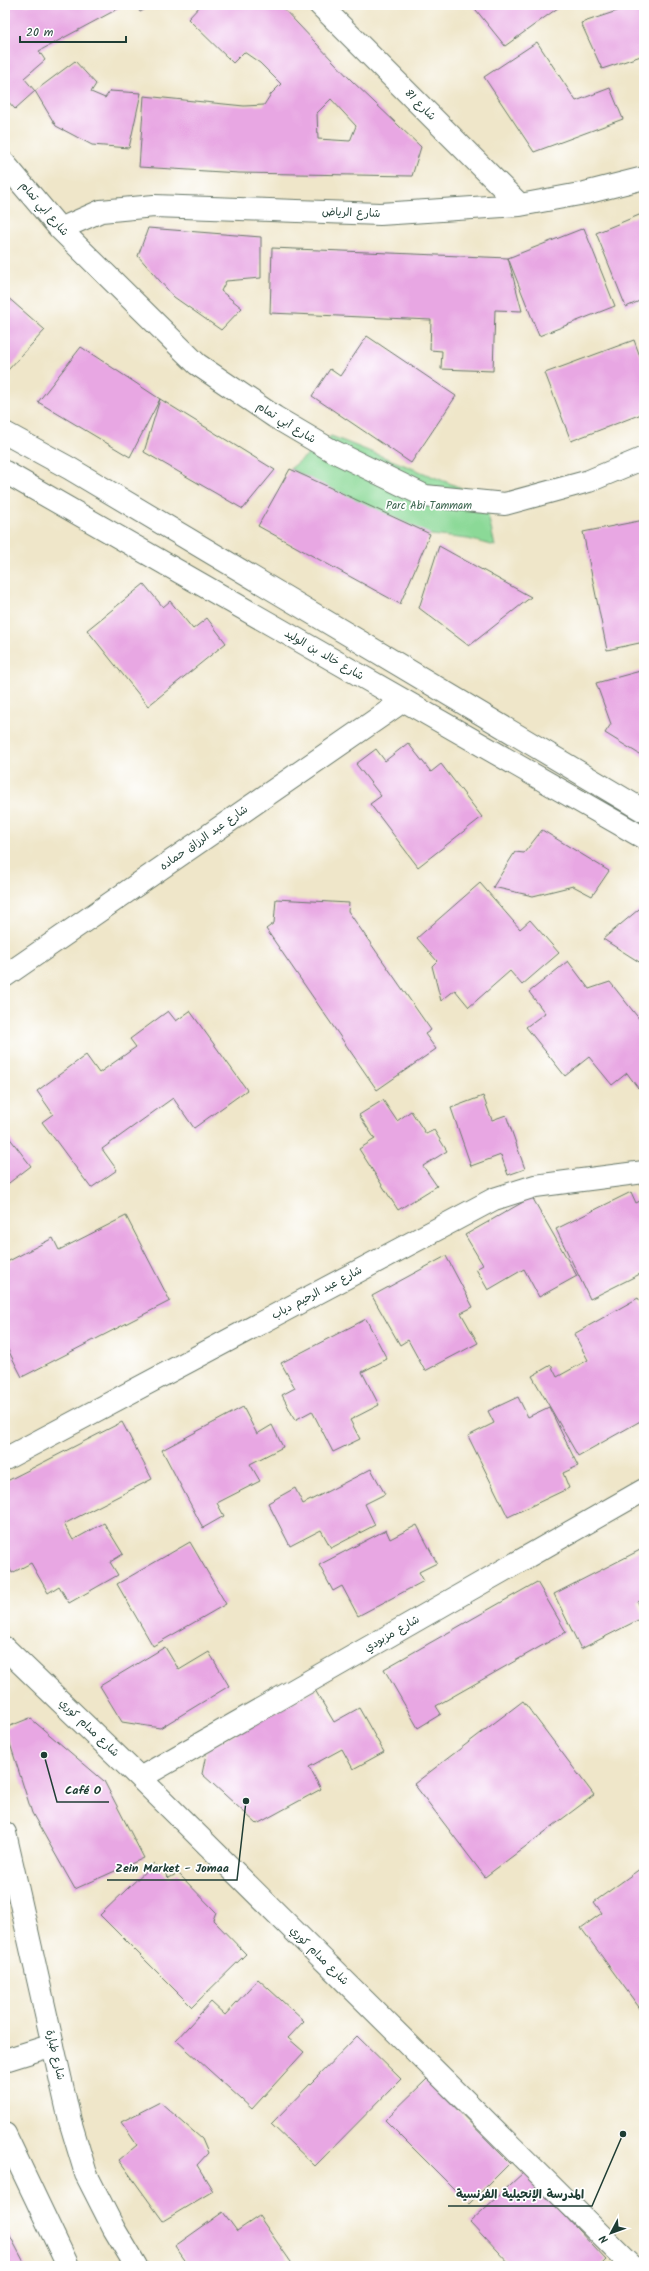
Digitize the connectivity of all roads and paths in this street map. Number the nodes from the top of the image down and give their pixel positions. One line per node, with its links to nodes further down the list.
1 (320, 5): 4 (street, شارع 81)
2 (5, 164): 5 (street, شارع أبي تمام)
3 (644, 178): 4 (street, شارع الرياض)
4 (520, 205): 5 (street, شارع الرياض)
5 (60, 229): 7 (street, شارع أبي تمام)
6 (5, 433): 10 (street)
7 (644, 458)
8 (5, 472): 9 (street, شارع خالد بن الوليد)
9 (403, 700): 11 (street, شارع خالد بن الوليد); 12 (street, شارع عبد الرزاق حماده)
10 (644, 811)
11 (644, 838)
12 (5, 976)
13 (644, 1172): 14 (street, شارع عبد الرحيم دياب)
14 (5, 1459)
15 (644, 1490): 17 (street, شارع مزبودي)
16 (5, 1648): 17 (street, شارع مدام كوري)
17 (140, 1778): 24 (street, شارع مدام كوري)
18 (5, 1833): 19 (street, شارع طبارة)
19 (53, 2045): 20 (street); 23 (street, شارع طبارة)
20 (5, 2060)
21 (5, 2134): 22 (street)
22 (68, 2266)
23 (136, 2266)
24 (632, 2266)

